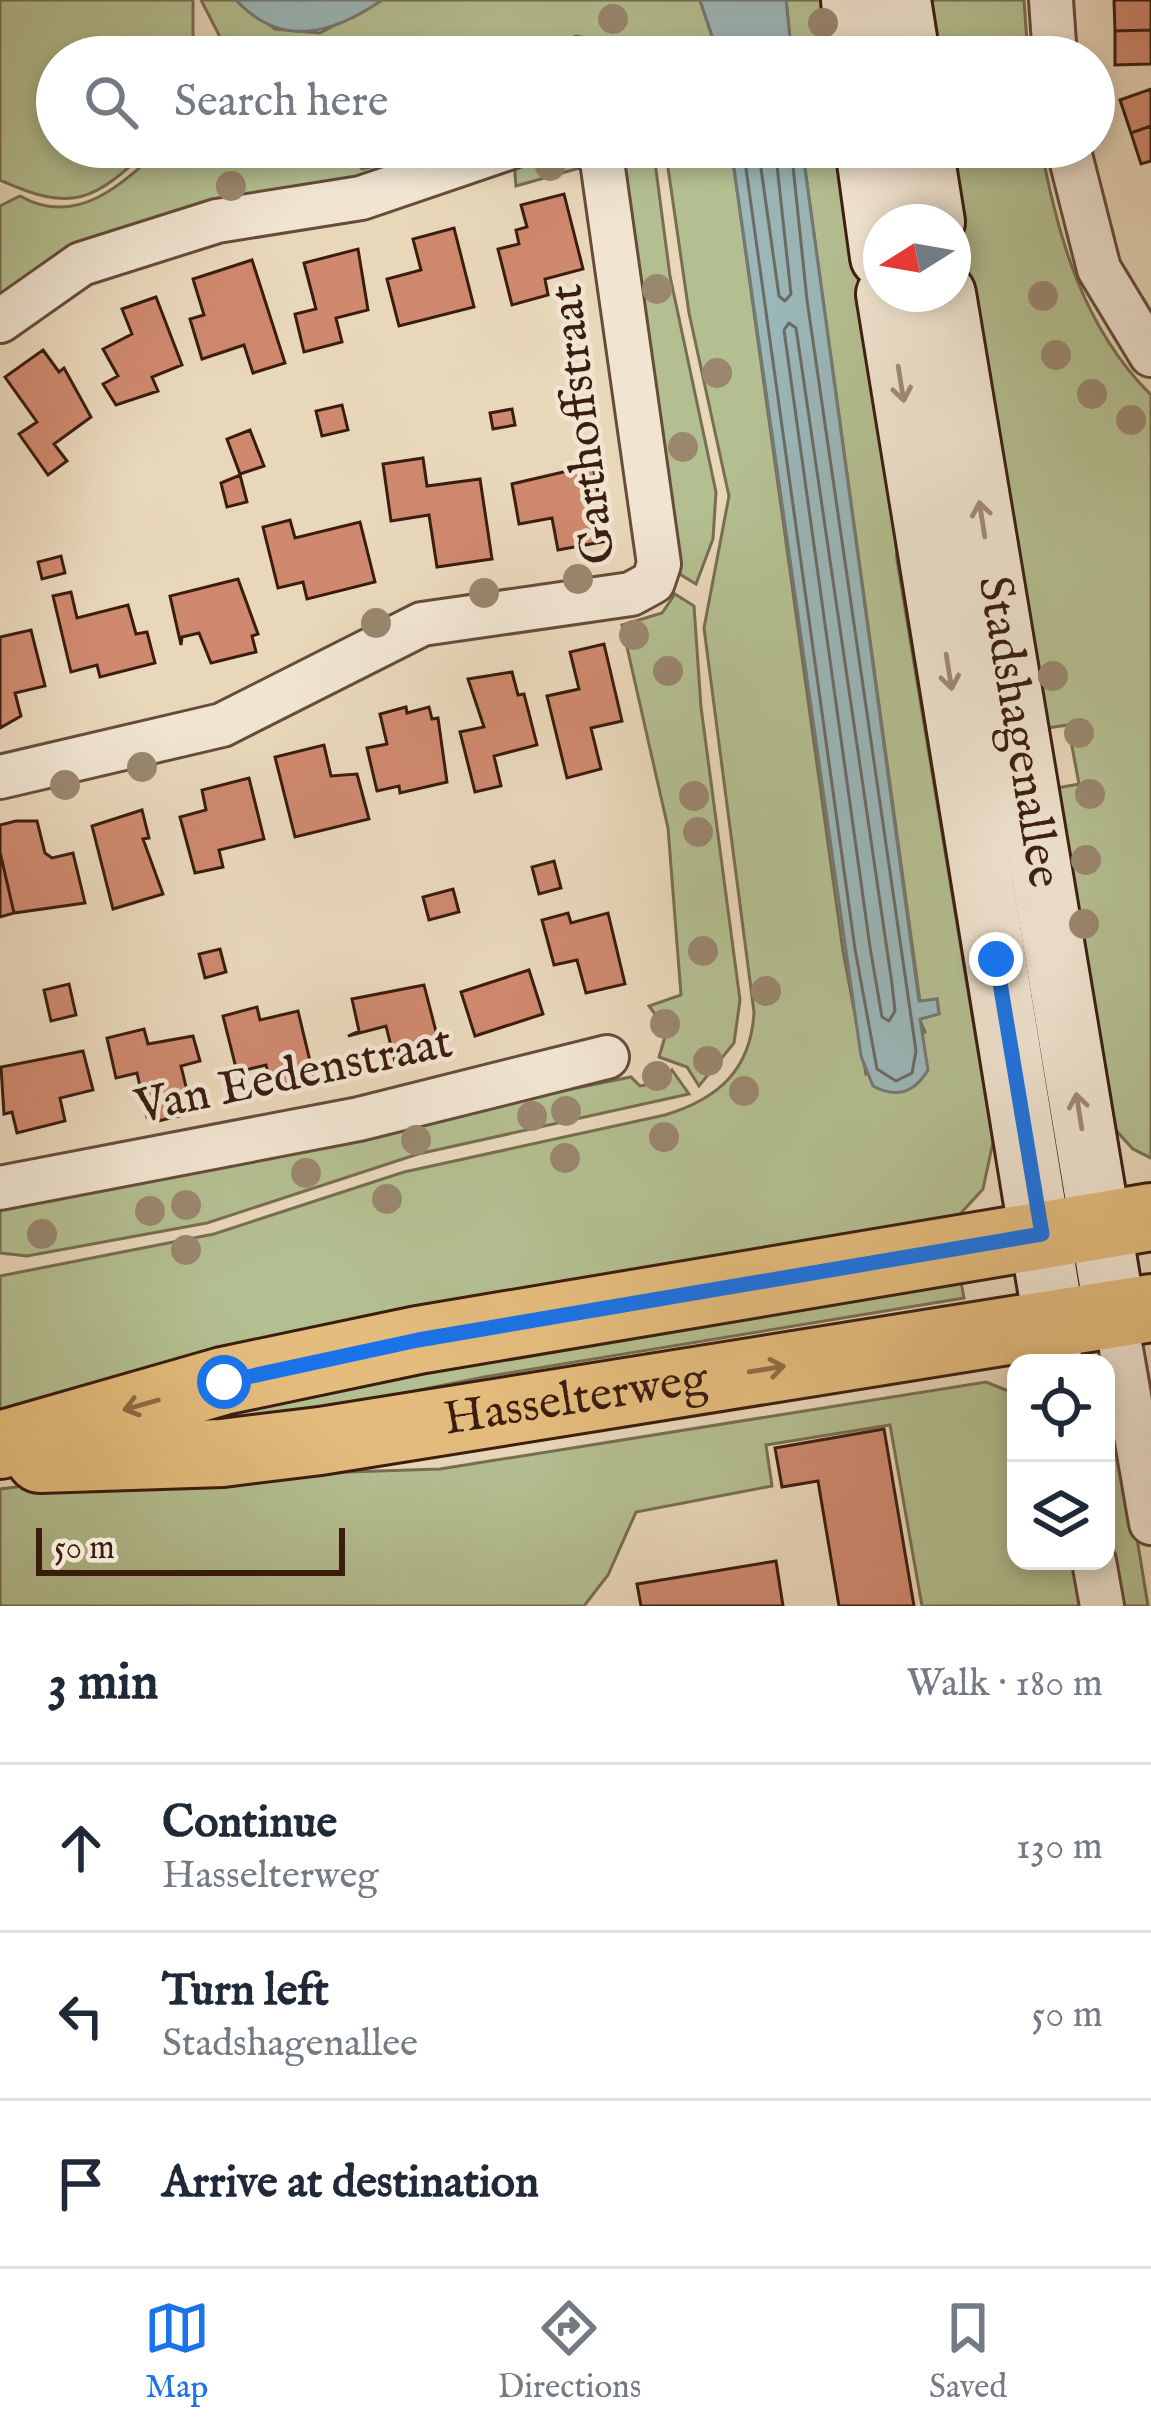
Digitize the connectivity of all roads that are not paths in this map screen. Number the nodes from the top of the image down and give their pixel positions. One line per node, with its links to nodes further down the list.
1 (852, 0): 4 (main road)
2 (900, 0): 5 (main road)
3 (1051, 0): 6 (street)
4 (855, 36)
5 (906, 36)
6 (1054, 36)
7 (450, 168): 16 (street)
8 (603, 168): 18 (street, Garthoffstraat)
9 (869, 168): 12 (main road)
10 (925, 168): 13 (main road)
11 (1073, 168): 17 (street)
12 (874, 204)
13 (931, 204)
14 (891, 312): 21 (main road, Stadshagenallee, one-way to 21)
15 (948, 312): 21 (main road, Stadshagenallee, one-way to 15)
16 (0, 321)
17 (1151, 355)
18 (0, 777)
19 (608, 1057): 20 (street, Van Eedenstraat)
20 (0, 1188)
21 (1097, 1226): 22 (main road, Stadshagenallee); 23 (main road, Hasselterweg, one-way to 23)
22 (1095, 1327): 24 (main road, Hasselterweg, one-way to 22); 25 (street, Stadshagenallee)
23 (0, 1445)
24 (0, 1460)
25 (1151, 1523)
26 (1096, 1570): 27 (street)
27 (1102, 1606)

